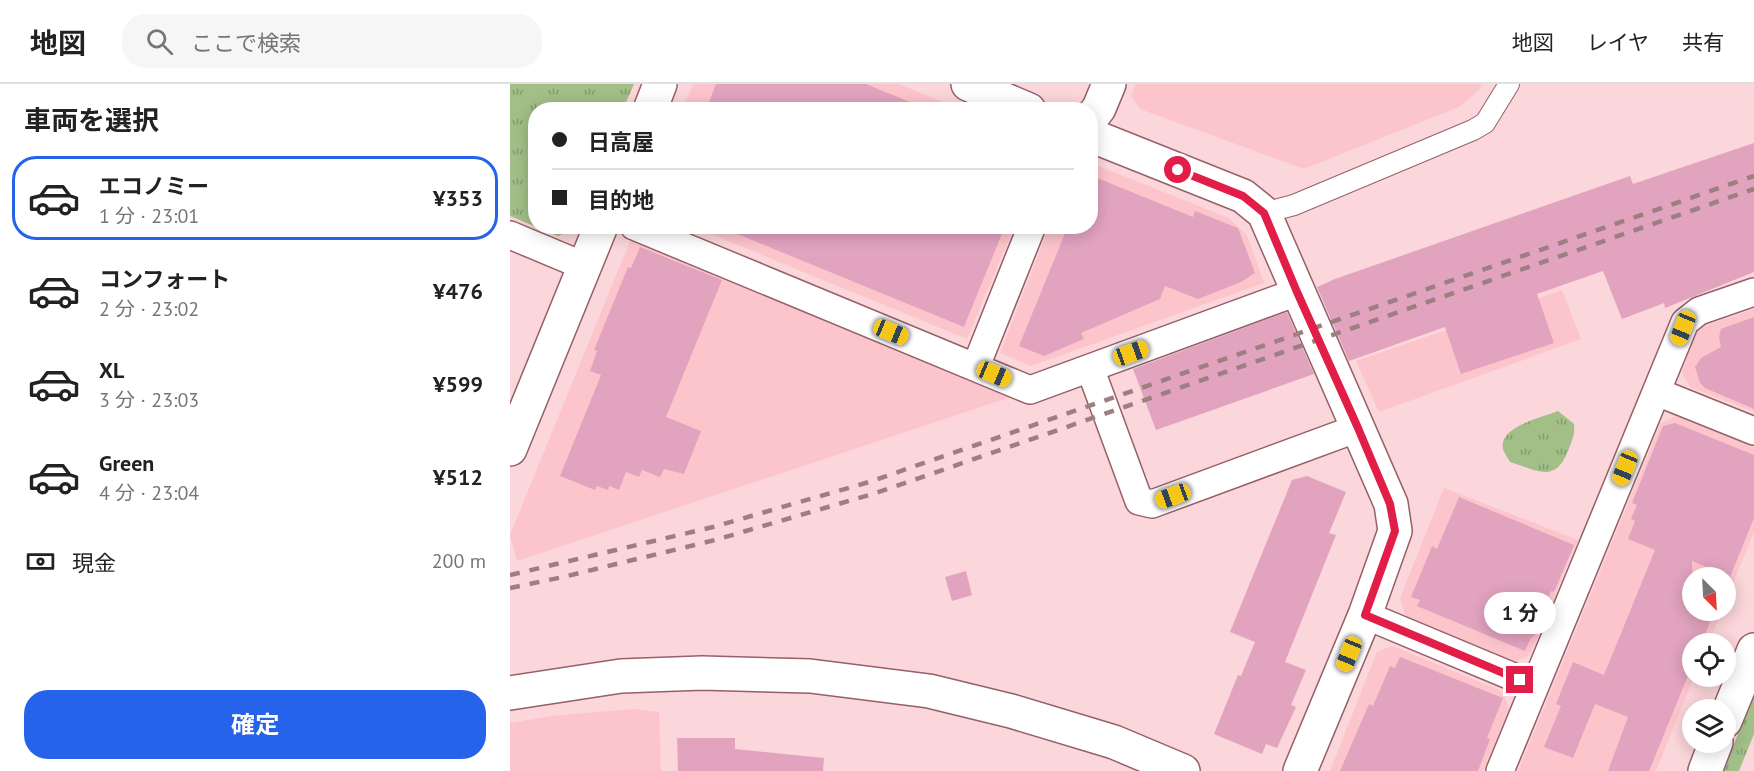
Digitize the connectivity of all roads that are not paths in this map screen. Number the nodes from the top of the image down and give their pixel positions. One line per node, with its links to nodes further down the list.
1 (660, 84): 5 (street)
2 (968, 84): 6 (street)
3 (1109, 84): 7 (street)
4 (1509, 84): 9 (street)
5 (653, 102)
6 (1010, 102)
7 (1098, 109)
8 (1098, 138): 9 (street)
9 (1264, 213): 15 (street)
10 (598, 234): 14 (street)
11 (654, 234): 17 (street)
12 (1029, 234): 17 (street)
13 (510, 235): 14 (street)
14 (584, 266): 22 (street)
15 (1297, 292): 18 (street); 20 (street)
16 (1754, 292): 19 (street)
17 (976, 366): 18 (street)
18 (1090, 368): 20 (street)
19 (1657, 392): 21 (street); 25 (street)
20 (1358, 428): 23 (street)
21 (1754, 430)
22 (510, 449)
23 (1365, 615): 25 (street); 30 (street)
24 (1754, 650): 27 (street)
25 (1535, 686): 31 (street)
26 (510, 693): 29 (street)
27 (1734, 699)
28 (1712, 753): 32 (street)
29 (1183, 771)
30 (1300, 771)
31 (1500, 771)
32 (1705, 771)

